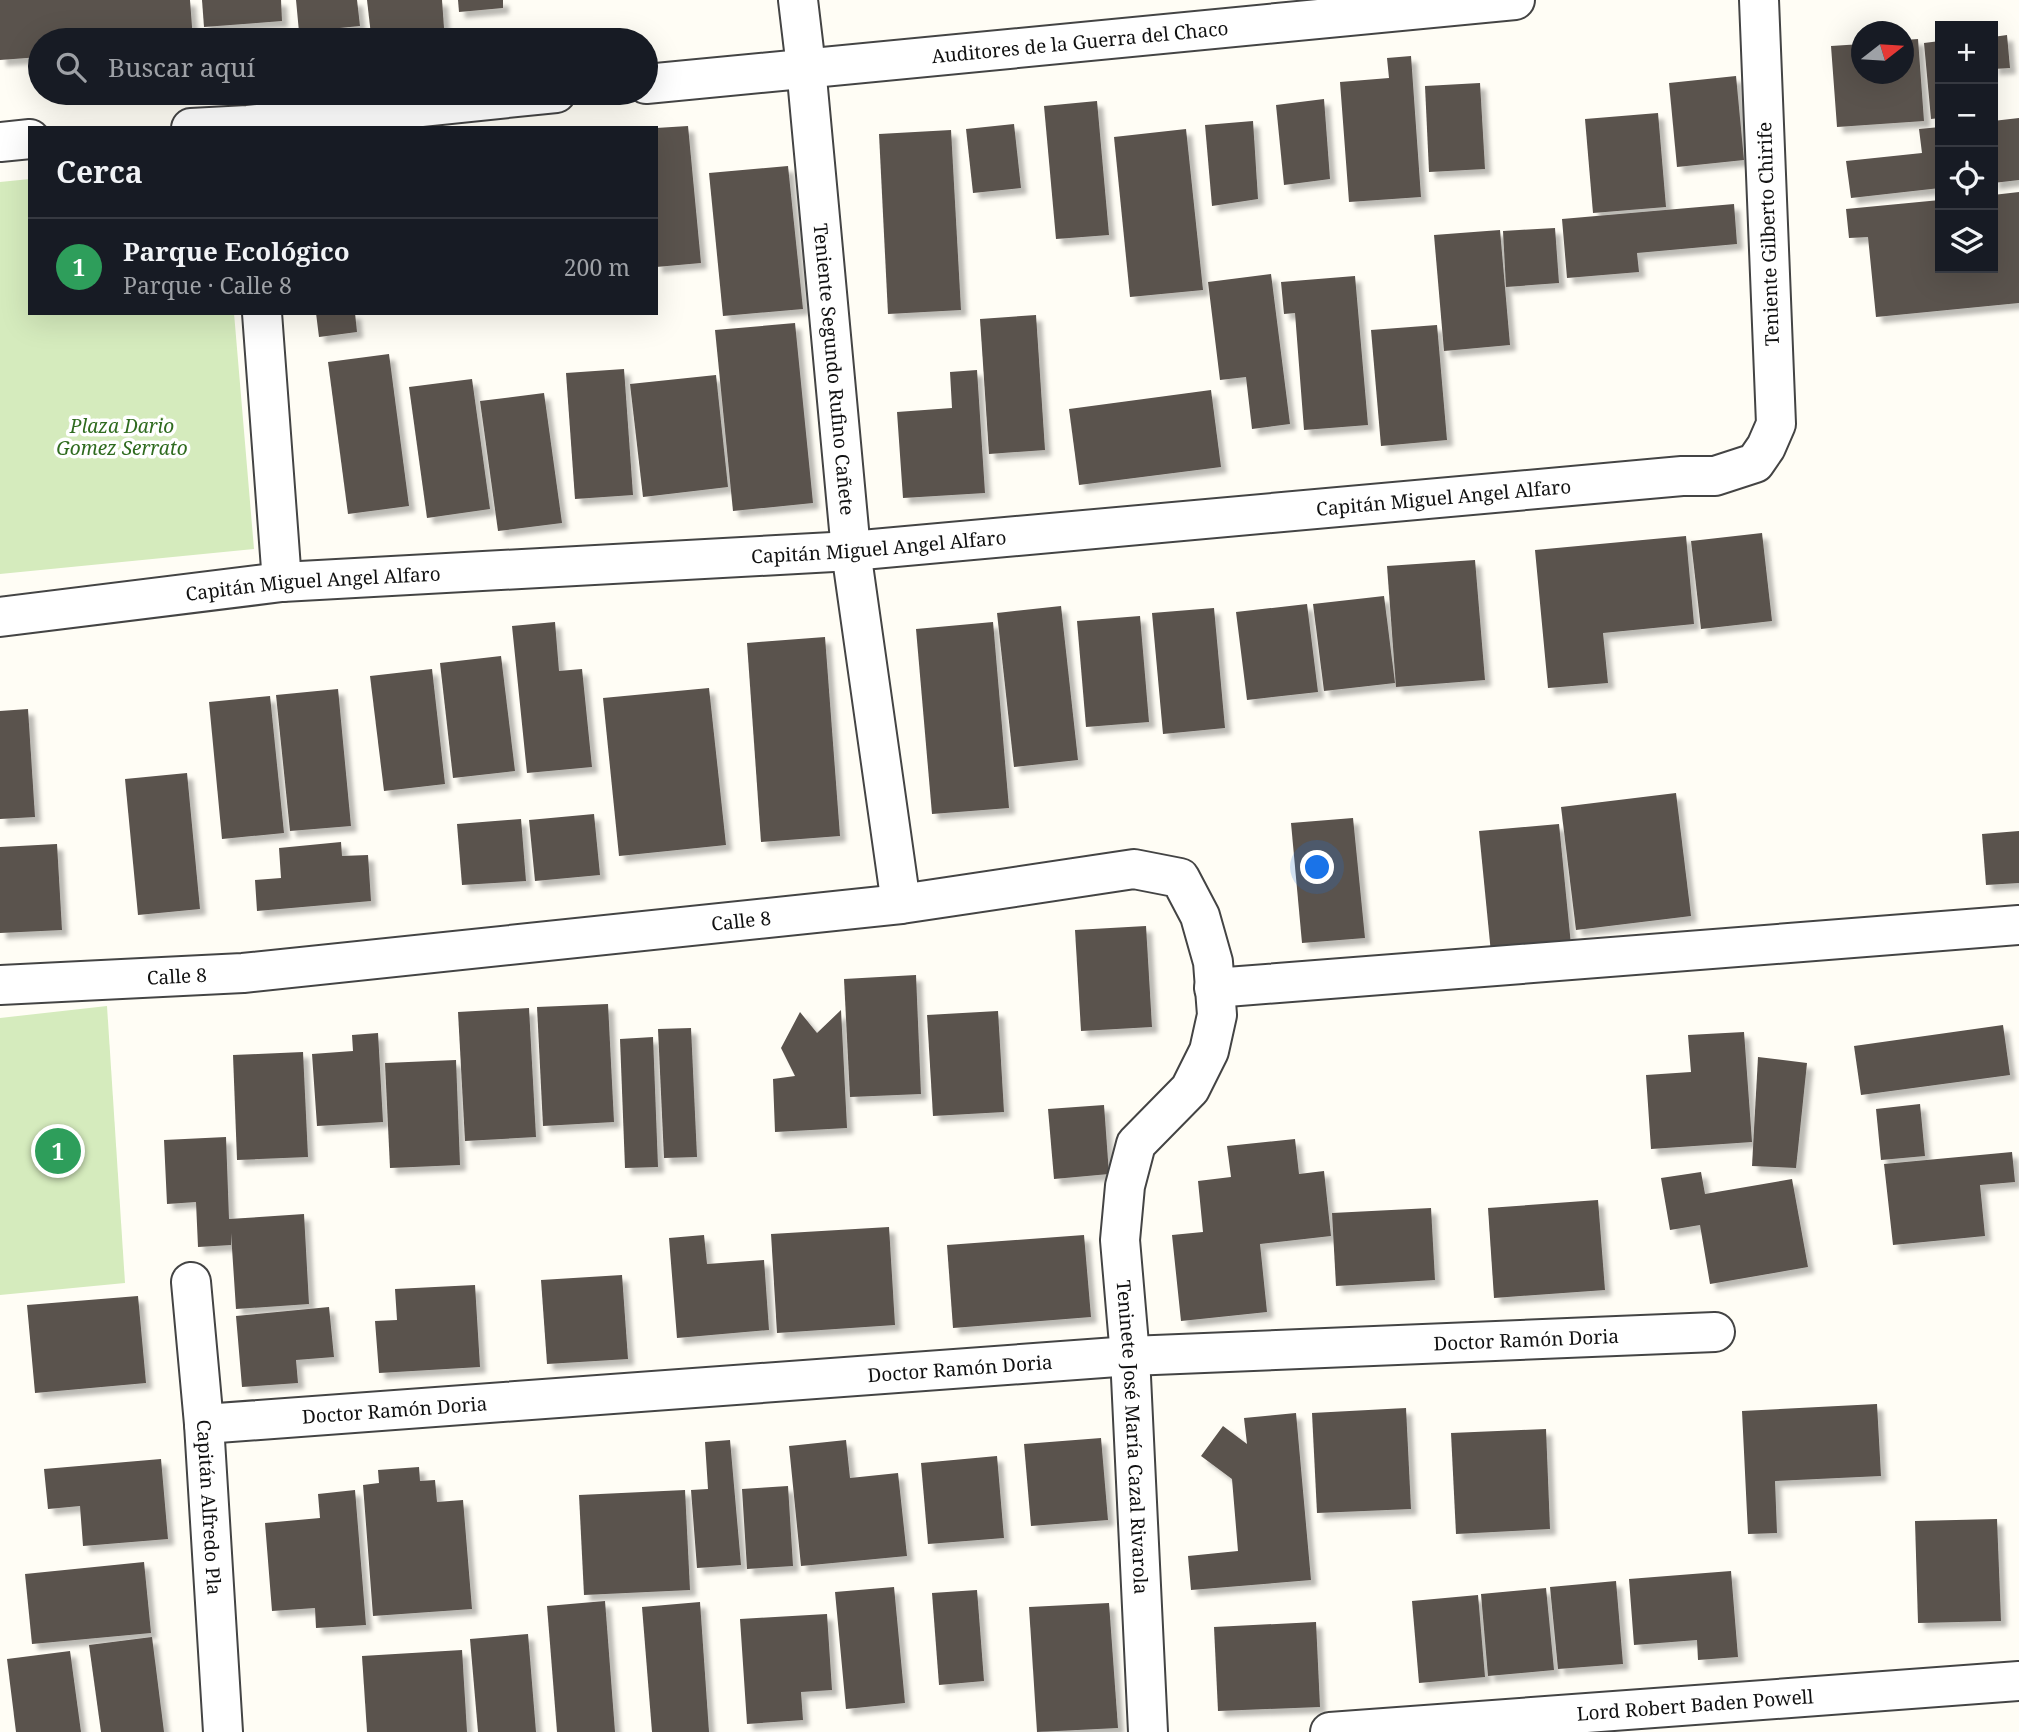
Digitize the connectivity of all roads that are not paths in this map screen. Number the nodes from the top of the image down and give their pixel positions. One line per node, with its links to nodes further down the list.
1 (798, 0): 4 (street, Teniente Segundo Rufino Cañete)
2 (1515, 0): 4 (street, Auditores de la Guerra del Chaco)
3 (1759, 0): 11 (street, Teniente Gilberto Chirife)
4 (806, 67): 5 (street, Auditores de la Guerra del Chaco); 12 (street, Teniente Segundo Rufino Cañete)
5 (658, 82)
6 (444, 105): 7 (street)
7 (248, 126)
8 (28, 139): 9 (street)
9 (0, 142)
10 (262, 315): 13 (street)
11 (1755, 463): 12 (street, Capitán Miguel Angel Alfaro)
12 (850, 551): 13 (street, Capitán Miguel Angel Alfaro); 15 (street, Teniente Segundo Rufino Cañete)
13 (282, 582): 14 (street, Capitán Miguel Angel Alfaro)
14 (0, 617)
15 (901, 904): 17 (street, Calle 8); 18 (street, Calle 8)
16 (2019, 925): 18 (street)
17 (0, 985)
18 (1214, 988): 19 (street, Calle 8)
19 (1136, 1144): 22 (street, Teninete José María Cazal Rivarola)
20 (191, 1282): 23 (street, Capitán Alfredo Pla)
21 (1715, 1332): 22 (street, Doctor Ramón Doria)
22 (1130, 1356): 23 (street, Doctor Ramón Doria); 26 (street, Teninete José María Cazal Rivarola)
23 (204, 1424): 25 (street, Capitán Alfredo Pla)
24 (2019, 1681): 27 (street, Lord Robert Baden Powell)
25 (223, 1732)
26 (1148, 1732)
27 (1330, 1732)

